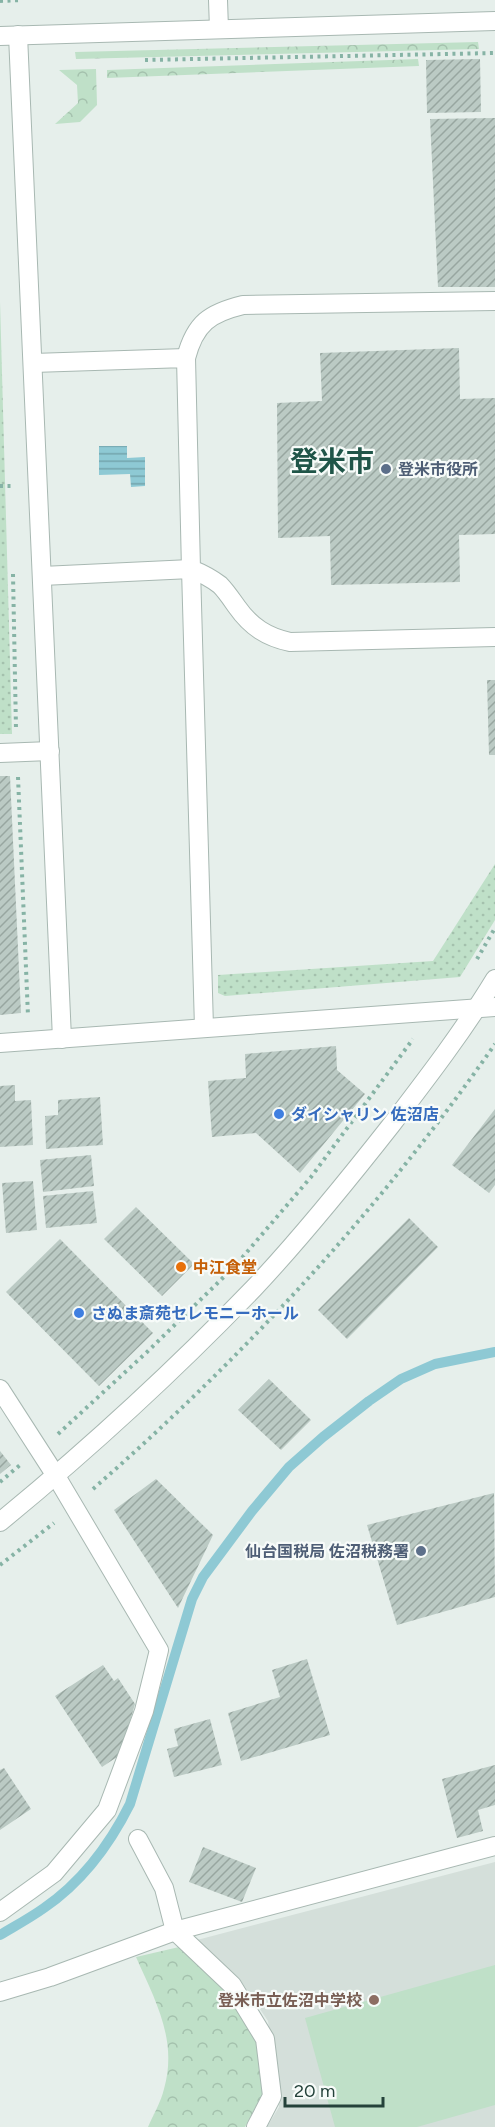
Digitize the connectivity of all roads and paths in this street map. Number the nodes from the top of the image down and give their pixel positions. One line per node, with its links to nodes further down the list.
1 (22, 0): 3 (path)
2 (218, 0): 5 (street)
3 (0, 1)
4 (495, 21): 5 (street)
5 (219, 29): 6 (street)
6 (9, 35): 11 (street)
7 (495, 53): 8 (path)
8 (144, 60)
9 (495, 301): 10 (street)
10 (186, 357): 11 (street); 14 (street)
11 (33, 363): 15 (street)
12 (0, 486): 13 (path)
13 (11, 486)
14 (191, 569): 15 (street); 16 (street); 26 (street)
15 (42, 576): 17 (street)
16 (495, 637)
17 (50, 751): 18 (street); 27 (street)
18 (0, 753)
19 (18, 771): 25 (path)
20 (495, 928): 21 (path)
21 (474, 964)
22 (495, 980): 23 (street)
23 (486, 1008): 24 (street); 31 (street)
24 (432, 1012): 26 (street); 30 (path)
25 (19, 1018)
26 (204, 1028): 27 (street)
27 (62, 1039): 28 (street)
28 (0, 1043)
29 (0, 1389): 30 (street)
30 (39, 1450): 31 (street); 32 (path)
31 (56, 1476): 33 (street); 36 (street)
32 (0, 1482)
33 (0, 1522)
34 (138, 1839): 37 (street)
35 (495, 1846): 37 (street)
36 (0, 1912)
37 (175, 1931): 38 (street); 39 (street)
38 (0, 1992)
39 (256, 2127)

